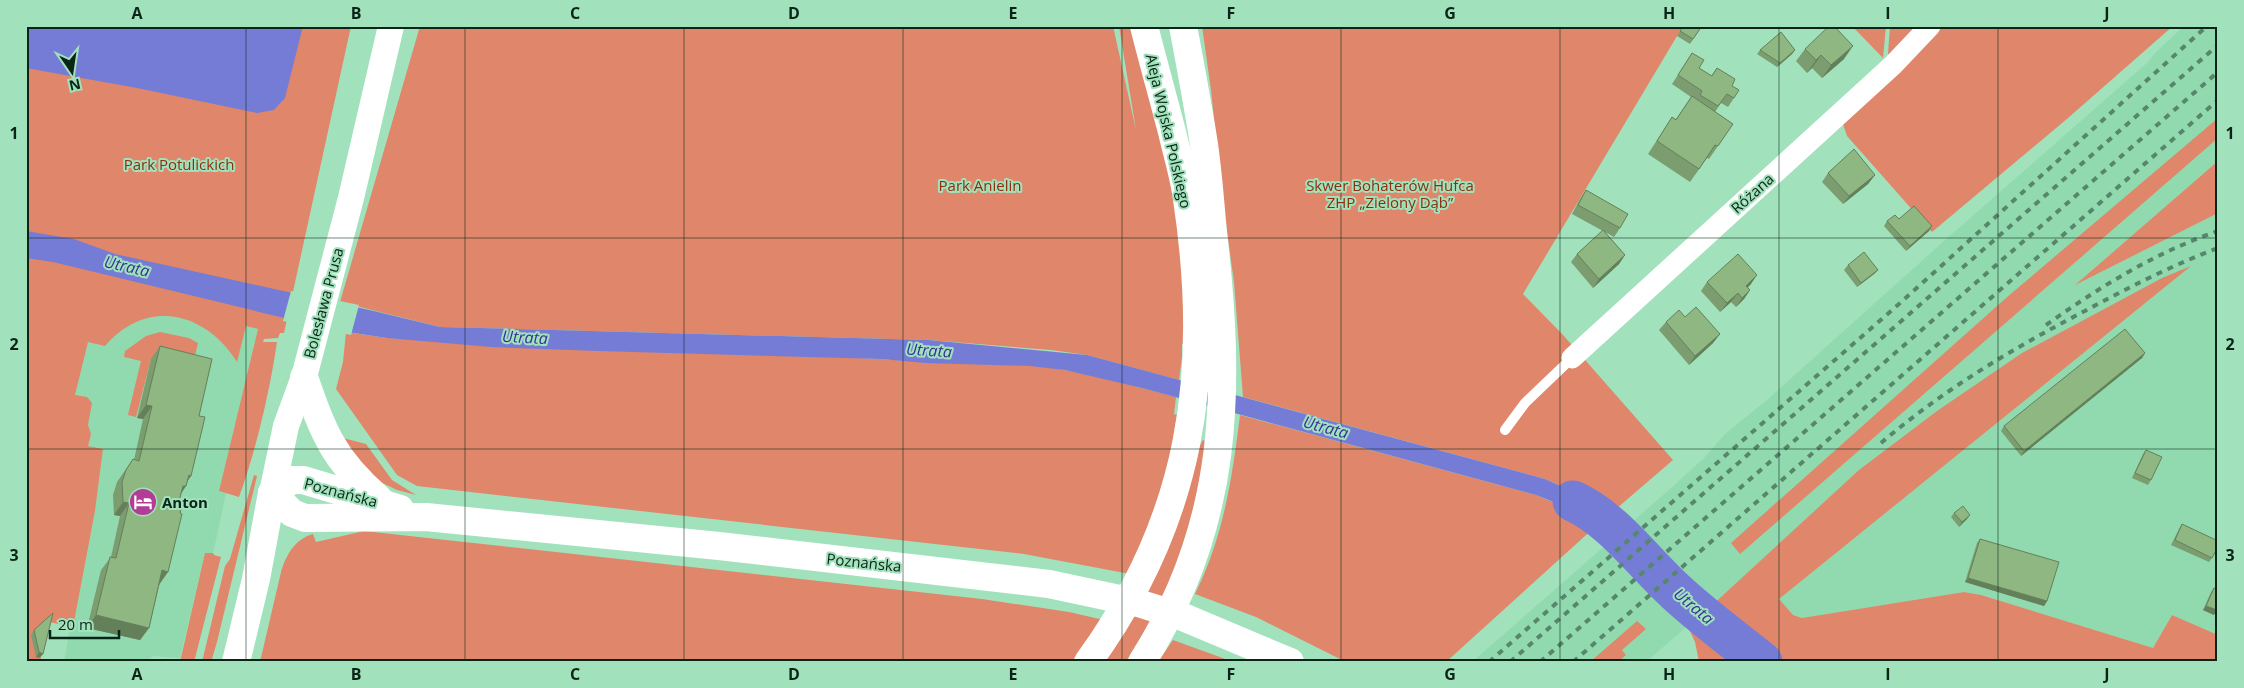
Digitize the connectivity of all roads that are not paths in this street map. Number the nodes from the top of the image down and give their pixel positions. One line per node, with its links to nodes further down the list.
1 (391, 26): 6 (street, Bolesława Prusa)
2 (1144, 26): 12 (main road, Aleja Wojska Polskiego)
3 (1184, 26): 13 (main road, Aleja Wojska Polskiego)
4 (1930, 26): 5 (street, Różana)
5 (1572, 358): 7 (lane)
6 (304, 377): 8 (street, Bolesława Prusa); 9 (main road)
7 (1505, 430)
8 (272, 493): 9 (main road, Poznańska); 10 (main road, Poznańska); 11 (main road, Bolesława Prusa)
9 (385, 504): 10 (main road, Poznańska)
10 (426, 517): 14 (main road, Poznańska)
11 (236, 662)
12 (1088, 662)
13 (1142, 662)
14 (1290, 662)

